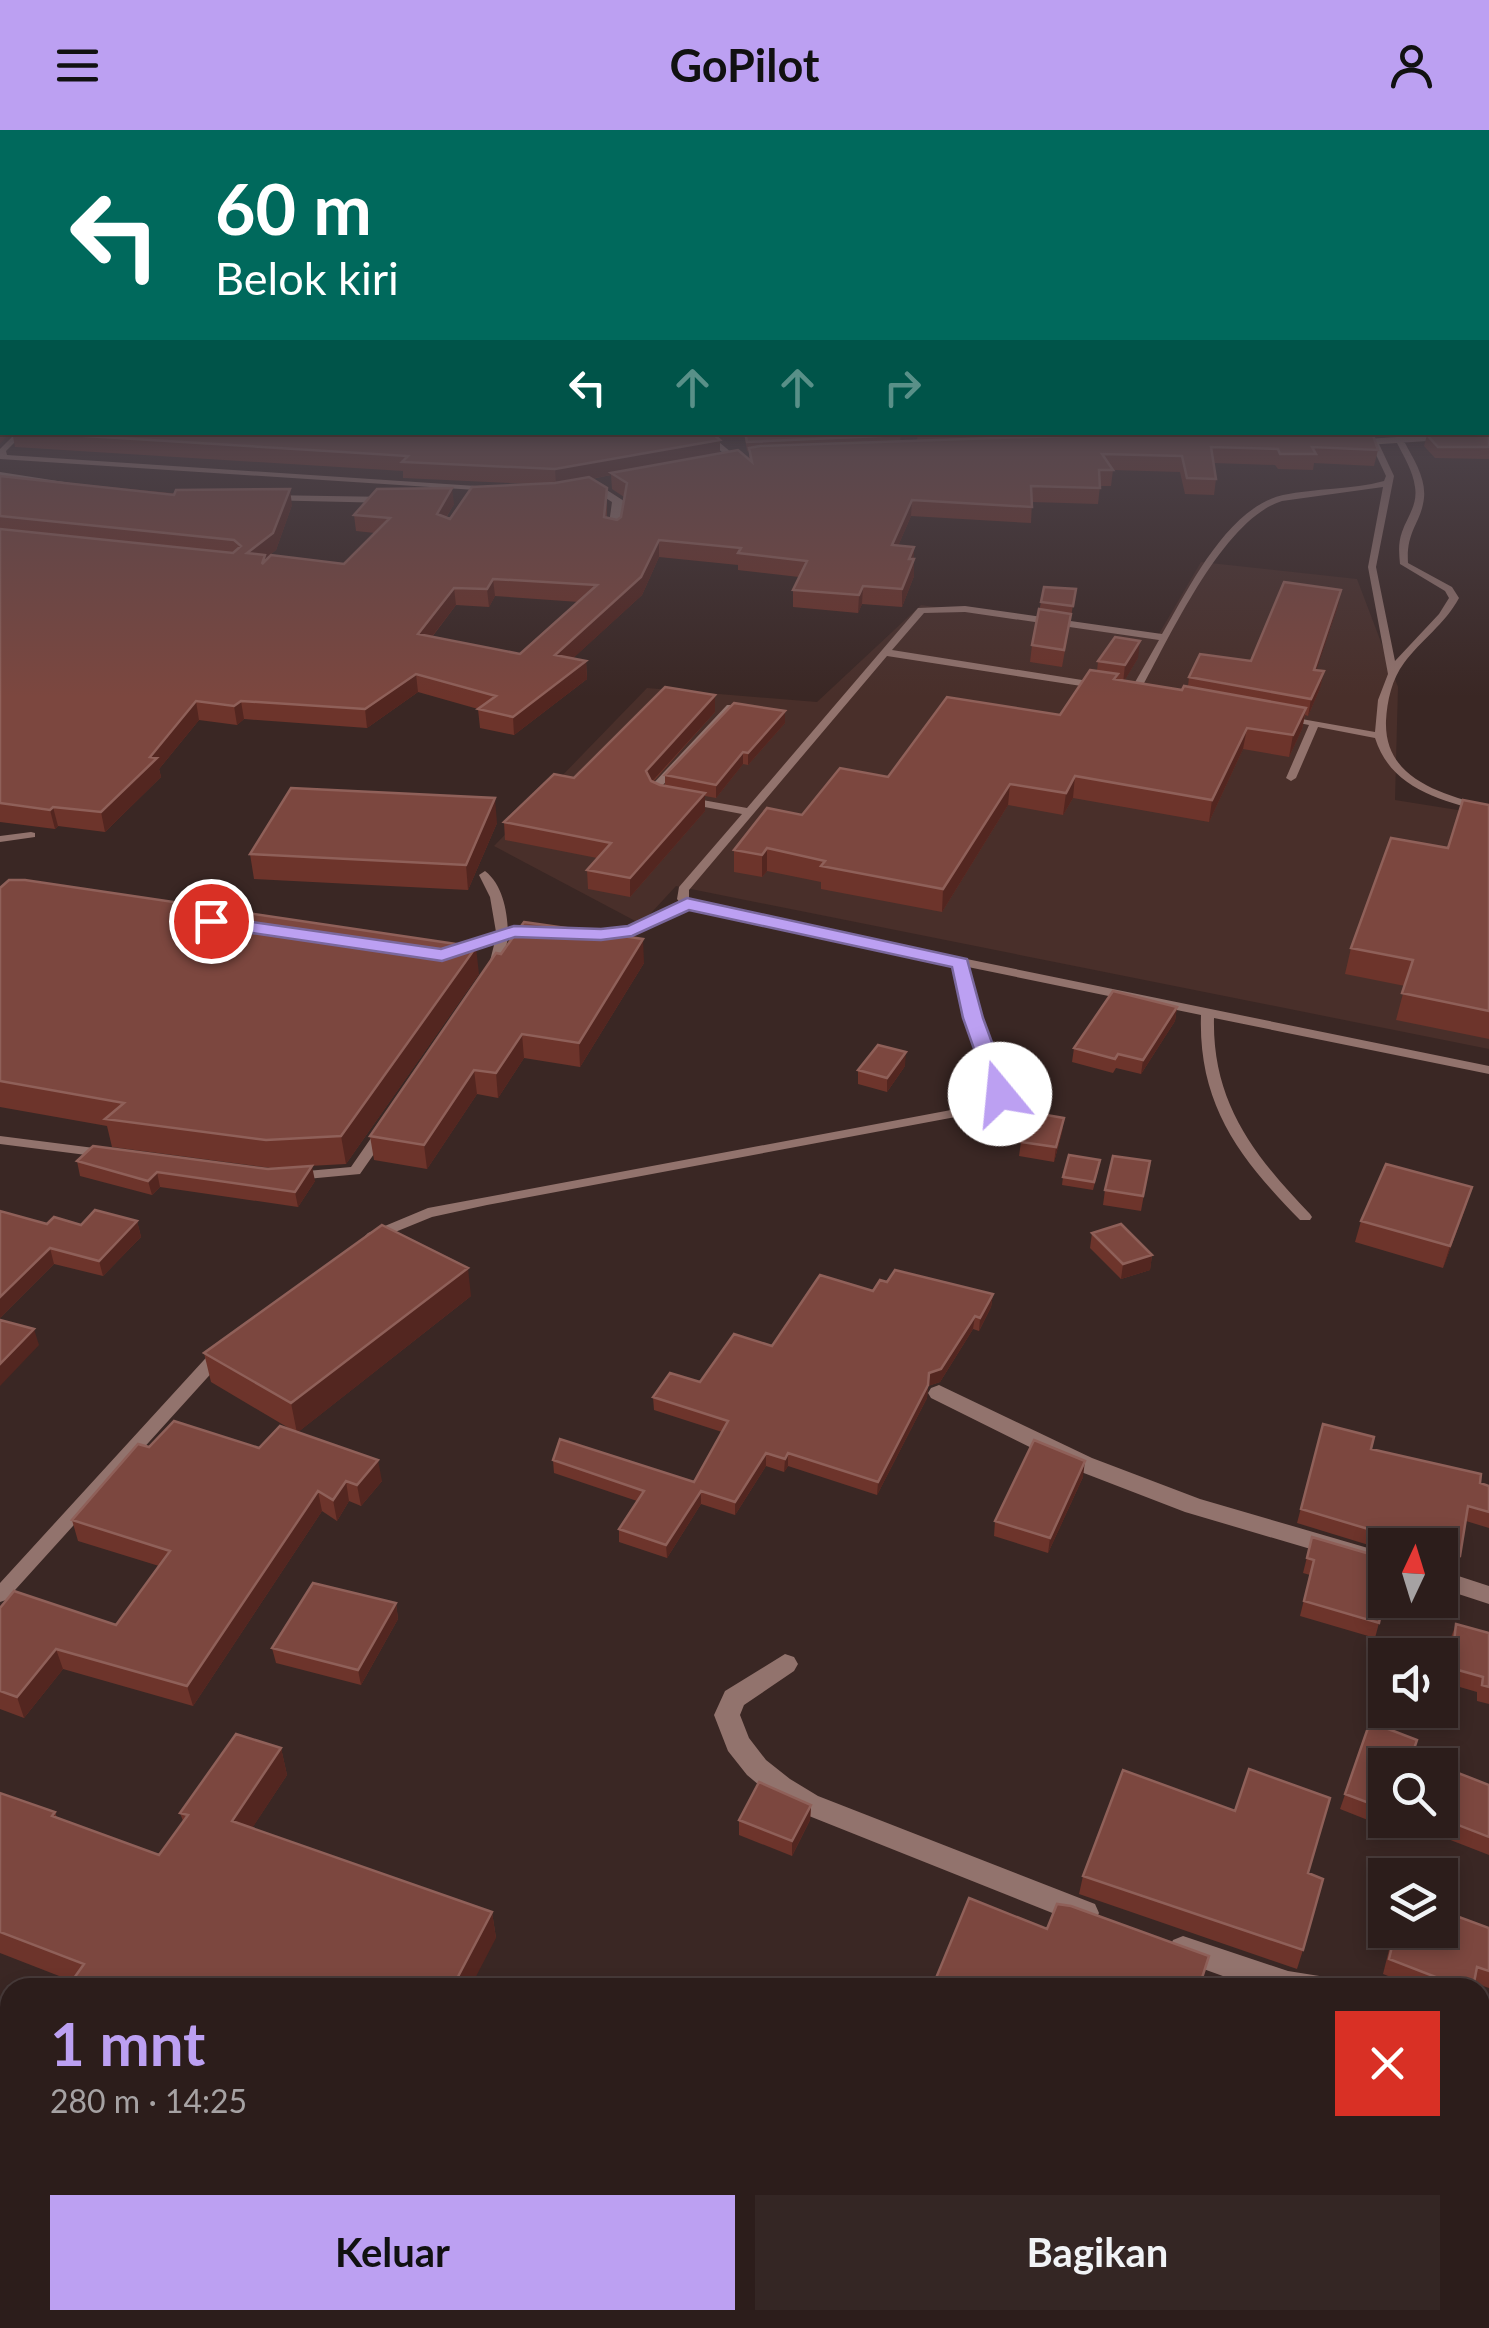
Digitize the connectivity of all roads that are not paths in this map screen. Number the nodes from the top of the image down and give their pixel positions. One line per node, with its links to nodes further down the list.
1 (498, 492): 2 (lane)
2 (504, 492): 8 (street)
3 (603, 492): 10 (street)
4 (1355, 492): 13 (lane)
5 (1387, 492): 12 (lane)
6 (1422, 492): 11 (lane)
7 (249, 498): 9 (street)
8 (438, 499)
9 (407, 500)
10 (614, 531)
11 (1404, 564): 12 (lane); 15 (lane)
12 (1372, 567): 15 (lane)
13 (1167, 638): 14 (lane); 16 (lane)
14 (883, 652): 16 (lane); 24 (lane)
15 (1393, 675): 21 (lane)
16 (1135, 691): 17 (lane)
17 (1153, 694)
18 (730, 706): 24 (lane)
19 (1279, 716): 20 (lane)
20 (1315, 723): 21 (lane); 22 (lane)
21 (1377, 736): 23 (lane)
22 (1292, 778)
23 (1489, 810)
24 (750, 812): 28 (lane)
25 (31, 835): 26 (lane)
26 (0, 840)
27 (484, 875): 30 (lane)
28 (687, 904): 31 (lane); 33 (lane)
29 (546, 934): 30 (lane)
30 (498, 935): 32 (lane); 34 (lane)
31 (582, 935)
32 (432, 955)
33 (960, 963): 35 (lane); 42 (lane)
34 (476, 993)
35 (1208, 1013): 36 (lane); 41 (lane)
36 (1489, 1070)
37 (389, 1122): 40 (lane)
38 (0, 1140): 39 (lane)
39 (130, 1158)
40 (271, 1176)
41 (1306, 1217)
42 (358, 1246)
43 (235, 1341): 48 (lane)
44 (939, 1393): 45 (street)
45 (1368, 1557)
46 (1458, 1585): 47 (street)
47 (1489, 1595)
48 (0, 1596)
49 (785, 1664): 50 (street)
50 (1119, 1926)
51 (1154, 1938): 52 (street)
52 (1268, 1978)

